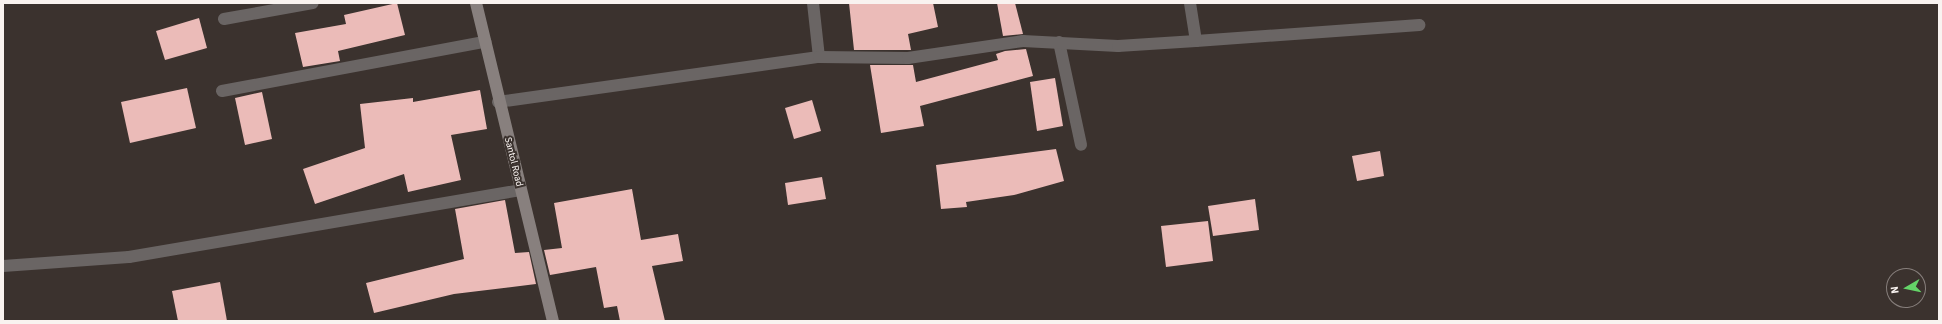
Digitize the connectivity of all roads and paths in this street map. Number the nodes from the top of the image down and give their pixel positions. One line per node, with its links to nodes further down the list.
1 (313, 3): 5 (street)
2 (476, 3): 8 (street, Santol Road)
3 (813, 3): 10 (street)
4 (1190, 3): 7 (street)
5 (224, 19)
6 (1419, 25): 7 (street)
7 (1196, 41): 9 (street)
8 (485, 42): 11 (street); 12 (street, Santol Road)
9 (1059, 42): 10 (street); 13 (street)
10 (819, 56): 12 (street)
11 (222, 91)
12 (498, 102): 14 (street, Santol Road)
13 (1081, 145)
14 (520, 190): 15 (street); 16 (street, Santol Road)
15 (3, 266)
16 (553, 321)

